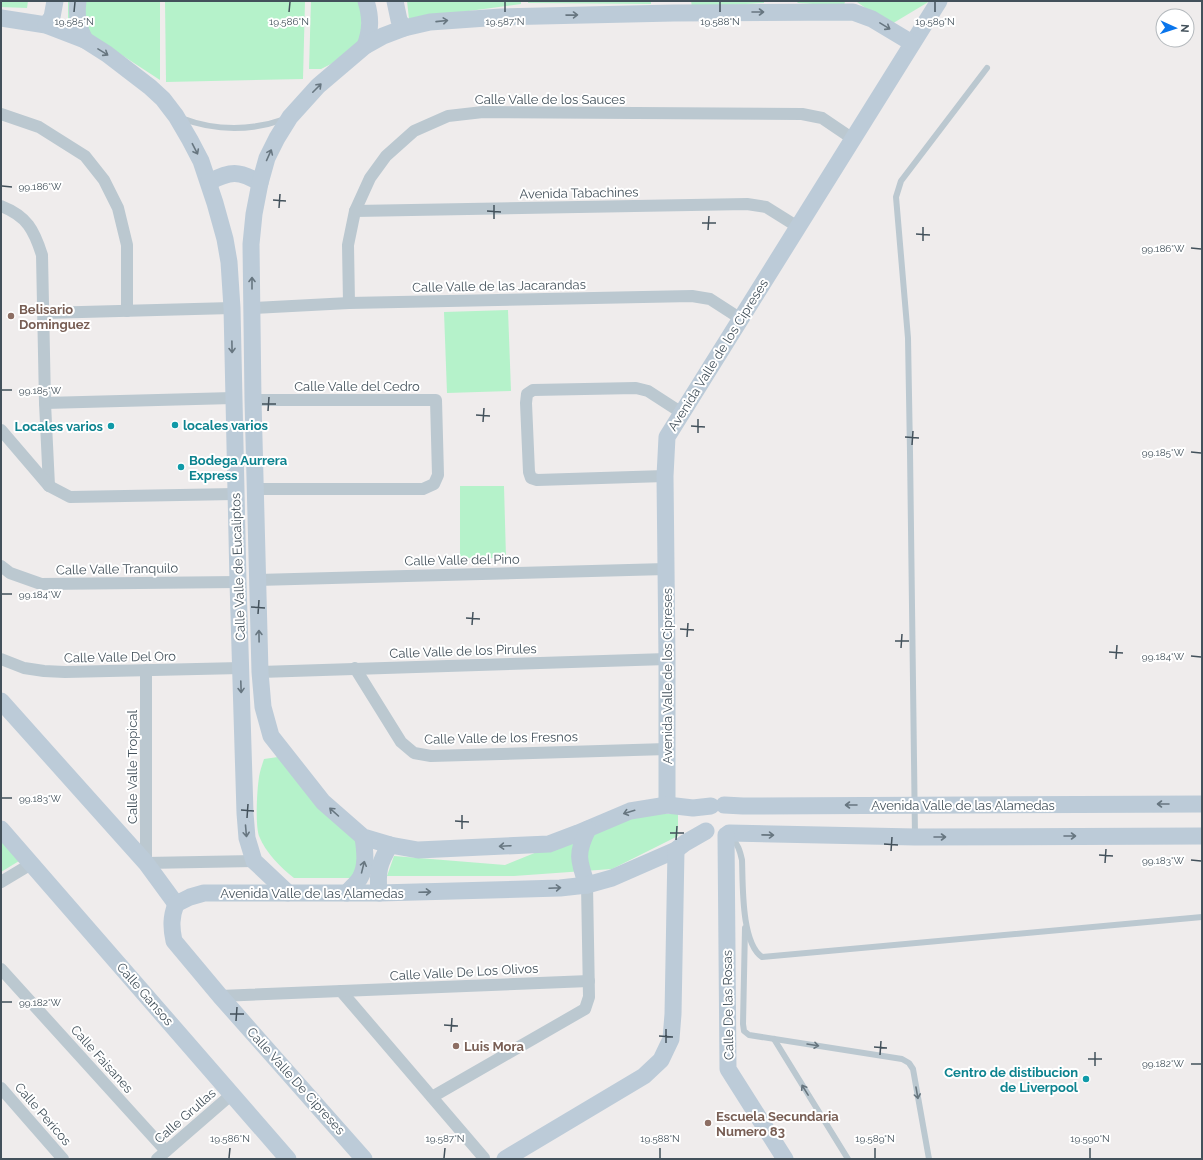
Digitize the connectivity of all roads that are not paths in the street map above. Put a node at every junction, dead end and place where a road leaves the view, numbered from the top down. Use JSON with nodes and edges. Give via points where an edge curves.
{"nodes":[{"id":1,"x":55,"y":1,"type":"edge"},
{"id":2,"x":78,"y":1,"type":"edge"},
{"id":3,"x":366,"y":1,"type":"edge"},
{"id":4,"x":395,"y":1,"type":"edge"},
{"id":5,"x":939,"y":1,"type":"edge"},
{"id":6,"x":675,"y":7,"type":"edge"},
{"id":7,"x":853,"y":7,"type":"edge"},
{"id":8,"x":1,"y":18,"type":"edge"},
{"id":9,"x":46,"y":25,"type":"junction"},
{"id":10,"x":404,"y":28,"type":"junction"},
{"id":11,"x":85,"y":40,"type":"junction"},
{"id":12,"x":912,"y":43,"type":"junction"},
{"id":13,"x":365,"y":46,"type":"junction"},
{"id":14,"x":987,"y":68,"type":"dead end"},
{"id":15,"x":1,"y":114,"type":"edge"},
{"id":16,"x":176,"y":116,"type":"junction"},
{"id":17,"x":290,"y":117,"type":"junction"},
{"id":18,"x":853,"y":139,"type":"junction"},
{"id":19,"x":209,"y":182,"type":"junction"},
{"id":20,"x":260,"y":184,"type":"junction"},
{"id":21,"x":1,"y":206,"type":"edge"},
{"id":22,"x":355,"y":211,"type":"junction"},
{"id":23,"x":798,"y":227,"type":"junction"},
{"id":24,"x":349,"y":303,"type":"junction"},
{"id":25,"x":232,"y":308,"type":"junction"},
{"id":26,"x":252,"y":308,"type":"junction"},
{"id":27,"x":127,"y":311,"type":"junction"},
{"id":28,"x":44,"y":313,"type":"junction"},
{"id":29,"x":741,"y":319,"type":"junction"},
{"id":30,"x":233,"y":398,"type":"junction"},
{"id":31,"x":253,"y":400,"type":"junction"},
{"id":32,"x":45,"y":403,"type":"junction"},
{"id":33,"x":682,"y":413,"type":"junction"},
{"id":34,"x":1,"y":430,"type":"edge"},
{"id":35,"x":665,"y":476,"type":"junction"},
{"id":36,"x":49,"y":486,"type":"junction"},
{"id":37,"x":256,"y":490,"type":"junction"},
{"id":38,"x":235,"y":494,"type":"junction"},
{"id":39,"x":1,"y":566,"type":"edge"},
{"id":40,"x":666,"y":569,"type":"junction"},
{"id":41,"x":258,"y":580,"type":"junction"},
{"id":42,"x":238,"y":582,"type":"junction"},
{"id":43,"x":1,"y":659,"type":"edge"},
{"id":44,"x":667,"y":659,"type":"junction"},
{"id":45,"x":241,"y":668,"type":"junction"},
{"id":46,"x":355,"y":668,"type":"junction"},
{"id":47,"x":146,"y":670,"type":"junction"},
{"id":48,"x":260,"y":672,"type":"junction"},
{"id":49,"x":1,"y":701,"type":"edge"},
{"id":50,"x":243,"y":736,"type":"junction"},
{"id":51,"x":271,"y":736,"type":"junction"},
{"id":52,"x":667,"y":749,"type":"junction"},
{"id":53,"x":1202,"y":804,"type":"edge"},
{"id":54,"x":667,"y":805,"type":"junction"},
{"id":55,"x":914,"y":805,"type":"junction"},
{"id":56,"x":717,"y":806,"type":"junction"},
{"id":57,"x":1,"y":829,"type":"edge"},
{"id":58,"x":588,"y":829,"type":"junction"},
{"id":59,"x":706,"y":831,"type":"junction"},
{"id":60,"x":727,"y":834,"type":"junction"},
{"id":61,"x":1202,"y":836,"type":"edge"},
{"id":62,"x":914,"y":837,"type":"junction"},
{"id":63,"x":363,"y":838,"type":"junction"},
{"id":64,"x":390,"y":845,"type":"junction"},
{"id":65,"x":676,"y":850,"type":"junction"},
{"id":66,"x":254,"y":862,"type":"junction"},
{"id":67,"x":146,"y":863,"type":"junction"},
{"id":68,"x":31,"y":864,"type":"junction"},
{"id":69,"x":1,"y":882,"type":"edge"},
{"id":70,"x":587,"y":885,"type":"junction"},
{"id":71,"x":288,"y":893,"type":"junction"},
{"id":72,"x":347,"y":893,"type":"junction"},
{"id":73,"x":378,"y":893,"type":"junction"},
{"id":74,"x":176,"y":904,"type":"junction"},
{"id":75,"x":1202,"y":917,"type":"edge"},
{"id":76,"x":745,"y":920,"type":"junction"},
{"id":77,"x":1,"y":968,"type":"edge"},
{"id":78,"x":589,"y":981,"type":"junction"},
{"id":79,"x":341,"y":992,"type":"junction"},
{"id":80,"x":220,"y":996,"type":"junction"},
{"id":81,"x":774,"y":1039,"type":"junction"},
{"id":82,"x":1,"y":1088,"type":"edge"},
{"id":83,"x":232,"y":1094,"type":"junction"},
{"id":84,"x":432,"y":1097,"type":"junction"},
{"id":85,"x":162,"y":1155,"type":"edge"},
{"id":86,"x":484,"y":1158,"type":"edge"},
{"id":87,"x":63,"y":1159,"type":"edge"},
{"id":88,"x":288,"y":1159,"type":"edge"},
{"id":89,"x":364,"y":1159,"type":"edge"},
{"id":90,"x":505,"y":1159,"type":"edge"},
{"id":91,"x":785,"y":1159,"type":"edge"},
{"id":92,"x":848,"y":1159,"type":"edge"},
{"id":93,"x":929,"y":1159,"type":"edge"}],
"edges":[{"from":1,"to":9,"type":"street","via":[[52,17]]},
{"from":2,"to":11,"type":"street","via":[[77,20]]},
{"from":3,"to":13,"type":"street","via":[[370,12],[370,24]]},
{"from":4,"to":10,"type":"street","via":[[399,20]]},
{"from":5,"to":12,"type":"street","name":"Avenida Valle de los Cipreses"},
{"from":6,"to":7,"type":"street","name":"Calle Valle de Eucaliptos","one_way":true},
{"from":10,"to":6,"type":"street","name":"Calle Valle de Eucaliptos","one_way":true,"via":[[455,19]]},
{"from":7,"to":12,"type":"street","one_way":true},
{"from":8,"to":9,"type":"street","name":"Calle Valle de Eucaliptos"},
{"from":9,"to":11,"type":"street","name":"Calle Valle de Eucaliptos"},
{"from":10,"to":13,"type":"street","name":"Calle Valle de Eucaliptos"},
{"from":11,"to":16,"type":"street","name":"Calle Valle de Eucaliptos","one_way":true,"via":[[146,83]]},
{"from":12,"to":18,"type":"street","name":"Avenida Valle de los Cipreses"},
{"from":17,"to":13,"type":"street","name":"Calle Valle de Eucaliptos","one_way":true,"via":[[318,86]]},
{"from":14,"to":55,"type":"lane","via":[[901,181],[896,197],[908,338]]},
{"from":15,"to":27,"type":"street","via":[[39,127],[85,156],[104,180],[118,208],[127,245]]},
{"from":16,"to":17,"type":"lane","via":[[208,126],[225,128],[258,126]]},
{"from":16,"to":19,"type":"street","name":"Calle Valle de Eucaliptos","one_way":true,"via":[[201,161]]},
{"from":20,"to":17,"type":"street","name":"Calle Valle de Eucaliptos","one_way":true,"via":[[267,158]]},
{"from":18,"to":22,"type":"street","name":"Calle Valle de los Sauces","via":[[822,118],[802,114],[483,112],[448,116],[414,131],[386,156],[370,178]]},
{"from":18,"to":23,"type":"street","name":"Avenida Valle de los Cipreses"},
{"from":19,"to":20,"type":"street","via":[[230,174],[240,174],[249,176]]},
{"from":19,"to":25,"type":"street","name":"Calle Valle de Eucaliptos","via":[[225,238]]},
{"from":26,"to":20,"type":"street","name":"Calle Valle de Eucaliptos","one_way":true,"via":[[251,244]]},
{"from":21,"to":28,"type":"street","via":[[25,220],[36,236],[42,255]]},
{"from":22,"to":23,"type":"street","name":"Avenida Tabachines","via":[[747,204],[766,206]]},
{"from":22,"to":24,"type":"street","name":"Calle Valle de los Sauces","via":[[348,245]]},
{"from":23,"to":29,"type":"street","name":"Avenida Valle de los Cipreses"},
{"from":24,"to":26,"type":"street","name":"Calle Valle de las Jacarandas"},
{"from":24,"to":29,"type":"street","name":"Calle Valle de las Jacarandas","via":[[692,296],[710,299]]},
{"from":25,"to":27,"type":"street"},
{"from":25,"to":30,"type":"street","name":"Calle Valle de Eucaliptos","one_way":true},
{"from":26,"to":31,"type":"street","name":"Calle Valle de Eucaliptos"},
{"from":27,"to":28,"type":"street"},
{"from":28,"to":32,"type":"street"},
{"from":29,"to":33,"type":"street","name":"Avenida Valle de los Cipreses"},
{"from":30,"to":32,"type":"street"},
{"from":30,"to":38,"type":"street","name":"Calle Valle de Eucaliptos"},
{"from":31,"to":37,"type":"street","name":"Calle Valle de Eucaliptos"},
{"from":31,"to":37,"type":"street","name":"Calle Valle del Cedro","via":[[436,400],[438,475],[434,484],[423,489]]},
{"from":32,"to":36,"type":"street"},
{"from":33,"to":35,"type":"street","name":"Avenida Valle de los Cipreses","via":[[667,437]]},
{"from":33,"to":35,"type":"street","via":[[648,391],[636,388],[533,390],[527,394],[531,478],[537,480]]},
{"from":34,"to":36,"type":"street"},
{"from":35,"to":40,"type":"street","name":"Avenida Valle de los Cipreses"},
{"from":36,"to":38,"type":"street","via":[[70,497]]},
{"from":37,"to":41,"type":"street","name":"Calle Valle de Eucaliptos"},
{"from":38,"to":42,"type":"street","name":"Calle Valle de Eucaliptos"},
{"from":39,"to":42,"type":"street","name":"Calle Valle Tranquilo","via":[[10,574],[41,584]]},
{"from":40,"to":41,"type":"street","name":"Calle Valle del Pino"},
{"from":40,"to":44,"type":"street","name":"Avenida Valle de los Cipreses"},
{"from":48,"to":41,"type":"street","name":"Calle Valle de Eucaliptos","one_way":true},
{"from":42,"to":45,"type":"street","name":"Calle Valle de Eucaliptos"},
{"from":43,"to":47,"type":"street","name":"Calle Valle Del Oro","via":[[44,672]]},
{"from":44,"to":46,"type":"street","name":"Calle Valle de los Pirules"},
{"from":44,"to":52,"type":"street","name":"Avenida Valle de los Cipreses"},
{"from":45,"to":47,"type":"street","name":"Calle Valle Del Oro"},
{"from":45,"to":50,"type":"street","name":"Calle Valle de Eucaliptos","one_way":true},
{"from":46,"to":48,"type":"street","name":"Calle Valle de los Pirules"},
{"from":46,"to":52,"type":"street","name":"Calle Valle de los Fresnos","via":[[401,742],[414,753],[431,756]]},
{"from":47,"to":67,"type":"street","name":"Calle Valle Tropical"},
{"from":48,"to":51,"type":"street","name":"Calle Valle de Eucaliptos","via":[[263,707]]},
{"from":49,"to":67,"type":"street"},
{"from":50,"to":51,"type":"street"},
{"from":50,"to":66,"type":"street","name":"Calle Valle de Eucaliptos","one_way":true,"via":[[247,838]]},
{"from":63,"to":51,"type":"street","name":"Calle Valle de Eucaliptos","one_way":true,"via":[[323,802]]},
{"from":52,"to":54,"type":"street","name":"Avenida Valle de los Cipreses"},
{"from":53,"to":55,"type":"street","name":"Avenida Valle de las Alamedas","one_way":true},
{"from":54,"to":56,"type":"street","name":"Avenida Valle de las Alamedas","via":[[693,808]]},
{"from":54,"to":58,"type":"street","name":"Avenida Valle de las Alamedas","one_way":true,"via":[[630,811]]},
{"from":55,"to":56,"type":"street","name":"Avenida Valle de las Alamedas","one_way":true},
{"from":55,"to":62,"type":"lane"},
{"from":56,"to":59,"type":"street","via":[[707,809],[703,817]]},
{"from":56,"to":60,"type":"street","via":[[732,811],[735,820],[732,830]]},
{"from":57,"to":68,"type":"street","name":"Calle Gansos"},
{"from":58,"to":64,"type":"street","name":"Avenida Valle de las Alamedas","one_way":true,"via":[[549,844],[418,850]]},
{"from":58,"to":70,"type":"street","via":[[581,842],[579,855],[579,864]]},
{"from":59,"to":60,"type":"street","via":[[716,836]]},
{"from":59,"to":65,"type":"street","name":"Avenida Valle de las Alamedas"},
{"from":60,"to":62,"type":"street","one_way":true},
{"from":60,"to":76,"type":"lane","via":[[736,842],[742,860]]},
{"from":60,"to":91,"type":"street","name":"Calle De las Rosas","via":[[728,1069]]},
{"from":62,"to":61,"type":"street","one_way":true},
{"from":63,"to":64,"type":"street","name":"Avenida Valle de las Alamedas"},
{"from":72,"to":63,"type":"street","one_way":true,"via":[[360,878],[364,867]]},
{"from":64,"to":73,"type":"street","via":[[379,869]]},
{"from":65,"to":70,"type":"street","name":"Avenida Valle de las Alamedas","via":[[612,878]]},
{"from":65,"to":90,"type":"street","via":[[673,1014],[670,1039],[661,1060],[644,1076]]},
{"from":66,"to":67,"type":"street"},
{"from":66,"to":71,"type":"street"},
{"from":67,"to":74,"type":"street"},
{"from":68,"to":69,"type":"street"},
{"from":68,"to":83,"type":"street","name":"Calle Gansos"},
{"from":73,"to":70,"type":"street","name":"Avenida Valle de las Alamedas","one_way":true},
{"from":70,"to":78,"type":"street"},
{"from":71,"to":72,"type":"street","name":"Avenida Valle de las Alamedas"},
{"from":71,"to":74,"type":"street","name":"Avenida Valle de las Alamedas","via":[[204,893]]},
{"from":72,"to":73,"type":"street","name":"Avenida Valle de las Alamedas"},
{"from":74,"to":80,"type":"street","name":"Calle Valle De Cipreses","via":[[172,916],[174,941]]},
{"from":75,"to":76,"type":"lane","via":[[762,957],[752,946]]},
{"from":76,"to":81,"type":"lane","via":[[744,1031],[749,1035]]},
{"from":77,"to":85,"type":"street","name":"Calle Faisanes"},
{"from":78,"to":79,"type":"street","name":"Calle Valle De Los Olivos"},
{"from":78,"to":84,"type":"street","via":[[589,997],[585,1008]]},
{"from":79,"to":80,"type":"street","name":"Calle Valle De Los Olivos"},
{"from":79,"to":84,"type":"street"},
{"from":80,"to":89,"type":"street","name":"Calle Valle De Cipreses"},
{"from":92,"to":81,"type":"lane","one_way":true},
{"from":81,"to":93,"type":"lane","one_way":true,"via":[[902,1059],[909,1063],[913,1069]]},
{"from":82,"to":87,"type":"street","name":"Calle Pericos"},
{"from":83,"to":85,"type":"street","name":"Calle Grullas"},
{"from":83,"to":88,"type":"street","name":"Calle Gansos"},
{"from":84,"to":86,"type":"street"}]}
